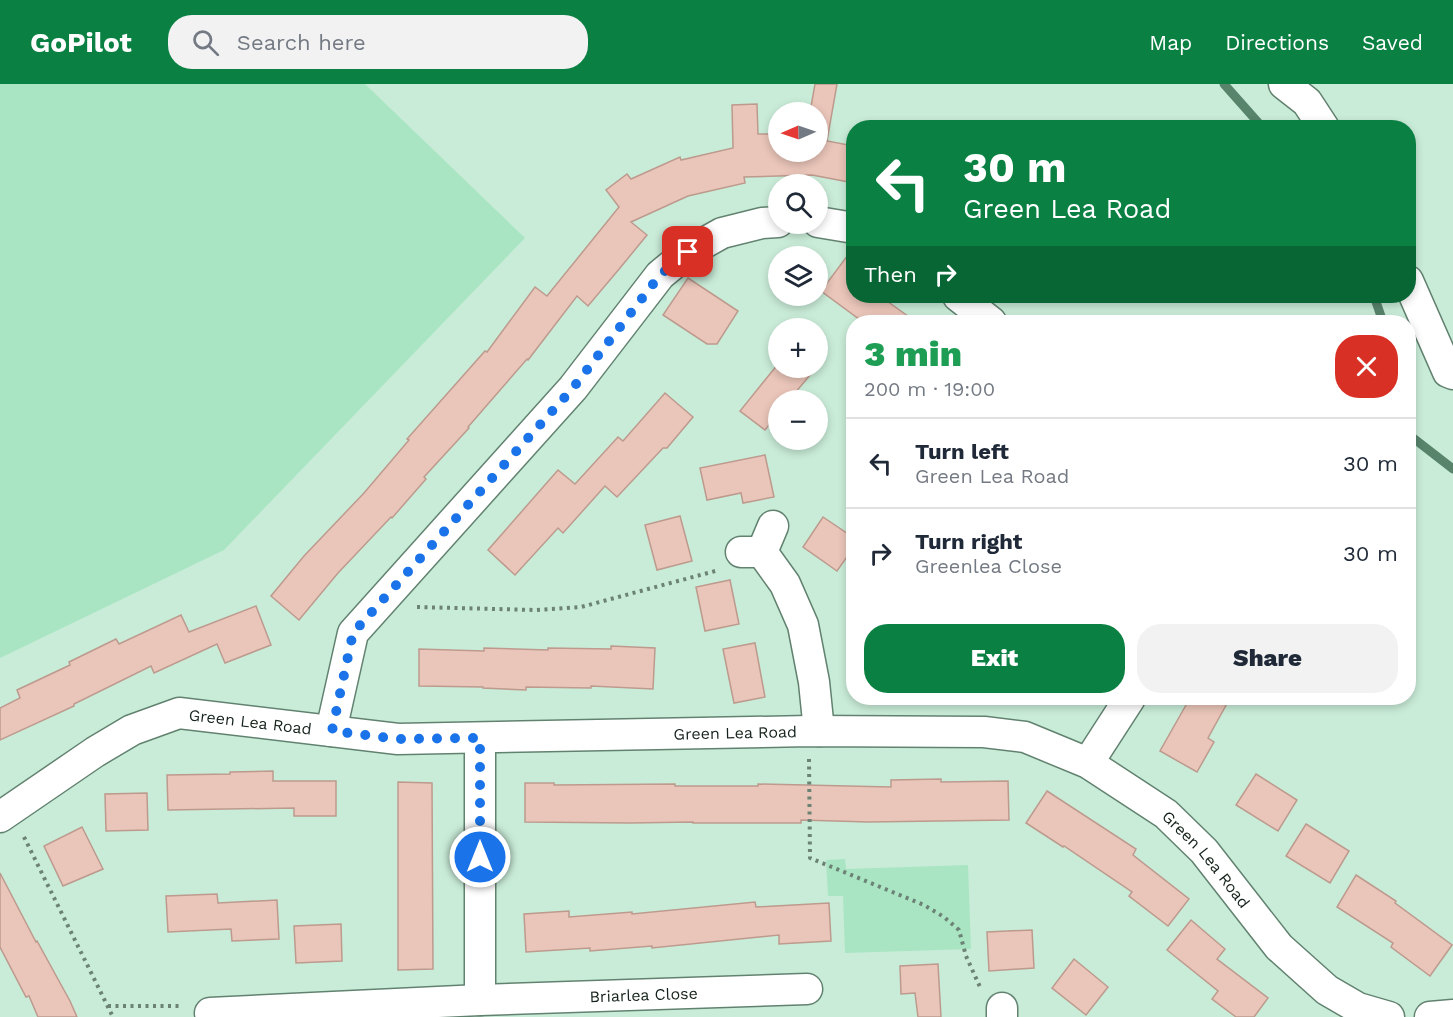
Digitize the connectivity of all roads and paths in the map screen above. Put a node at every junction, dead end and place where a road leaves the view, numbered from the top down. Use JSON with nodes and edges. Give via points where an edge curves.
{"nodes":[{"id":1,"x":1284,"y":84,"type":"edge"},
{"id":2,"x":1319,"y":120,"type":"edge"},
{"id":3,"x":768,"y":223,"type":"edge"},
{"id":4,"x":828,"y":224,"type":"edge"},
{"id":5,"x":846,"y":227,"type":"edge"},
{"id":6,"x":1416,"y":299,"type":"edge"},
{"id":7,"x":967,"y":303,"type":"edge"},
{"id":8,"x":982,"y":315,"type":"edge"},
{"id":9,"x":1453,"y":374,"type":"edge"},
{"id":10,"x":758,"y":544,"type":"joint"},
{"id":11,"x":377,"y":606,"type":"junction"},
{"id":12,"x":1125,"y":705,"type":"edge"},
{"id":13,"x":332,"y":731,"type":"junction"},
{"id":14,"x":814,"y":731,"type":"junction"},
{"id":15,"x":480,"y":738,"type":"junction"},
{"id":16,"x":1088,"y":763,"type":"junction"},
{"id":17,"x":5,"y":813,"type":"edge"},
{"id":18,"x":807,"y":989,"type":"dead end"},
{"id":19,"x":480,"y":1000,"type":"junction"},
{"id":20,"x":108,"y":1006,"type":"junction"},
{"id":21,"x":210,"y":1013,"type":"joint"},
{"id":22,"x":1002,"y":1013,"type":"edge"},
{"id":23,"x":1453,"y":1016,"type":"edge"},
{"id":24,"x":113,"y":1017,"type":"edge"},
{"id":25,"x":1389,"y":1017,"type":"edge"},
{"id":26,"x":1430,"y":1017,"type":"edge"}],
"edges":[{"from":1,"to":2,"type":"street","via":[[1307,102]]},
{"from":3,"to":11,"type":"street","via":[[722,233],[688,252],[660,275],[573,388]]},
{"from":4,"to":5,"type":"street"},
{"from":6,"to":9,"type":"street","via":[[1448,372]]},
{"from":7,"to":8,"type":"street"},
{"from":10,"to":11,"type":"path","via":[[728,568],[581,607],[536,610]]},
{"from":10,"to":14,"type":"street","name":"Green Lea Road","via":[[785,584],[803,625],[814,682]]},
{"from":11,"to":13,"type":"street","via":[[353,633]]},
{"from":12,"to":16,"type":"street"},
{"from":13,"to":15,"type":"street","name":"Green Lea Road","via":[[398,739]]},
{"from":13,"to":17,"type":"street","name":"Green Lea Road","via":[[178,713],[132,730]]},
{"from":14,"to":15,"type":"street","name":"Green Lea Road"},
{"from":14,"to":16,"type":"street","name":"Green Lea Road","via":[[984,732],[1024,737]]},
{"from":14,"to":22,"type":"path","via":[[810,858],[944,917],[959,930],[984,996]]},
{"from":15,"to":19,"type":"street"},
{"from":16,"to":25,"type":"street","name":"Green Lea Road","via":[[1166,814],[1204,851],[1279,947],[1327,990],[1358,1008]]},
{"from":17,"to":20,"type":"path"},
{"from":18,"to":19,"type":"street","name":"Briarlea Close"},
{"from":19,"to":21,"type":"street","name":"Briarlea Close"},
{"from":20,"to":21,"type":"path","via":[[193,1006]]},
{"from":20,"to":24,"type":"path"},
{"from":23,"to":26,"type":"street"}]}
